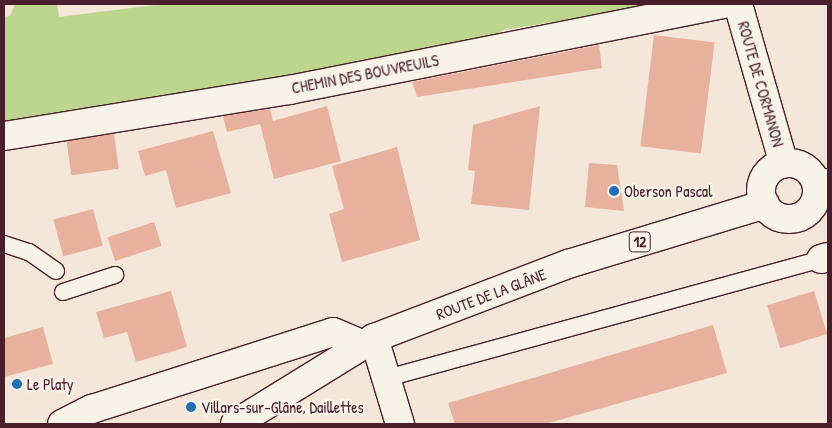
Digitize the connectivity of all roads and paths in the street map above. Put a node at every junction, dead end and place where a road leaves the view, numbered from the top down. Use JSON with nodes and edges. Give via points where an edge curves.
{"nodes":[{"id":1,"x":724,"y":4,"type":"edge"},
{"id":2,"x":738,"y":4,"type":"edge"},
{"id":3,"x":692,"y":7,"type":"edge"},
{"id":4,"x":4,"y":136,"type":"edge"},
{"id":5,"x":784,"y":164,"type":"junction"},
{"id":6,"x":823,"y":184,"type":"edge"},
{"id":7,"x":765,"y":204,"type":"junction"},
{"id":8,"x":4,"y":244,"type":"edge"},
{"id":9,"x":825,"y":258,"type":"edge"},
{"id":10,"x":56,"y":271,"type":"dead end"},
{"id":11,"x":115,"y":275,"type":"dead end"},
{"id":12,"x":63,"y":292,"type":"dead end"},
{"id":13,"x":367,"y":341,"type":"junction"},
{"id":14,"x":387,"y":378,"type":"junction"},
{"id":15,"x":62,"y":424,"type":"edge"},
{"id":16,"x":235,"y":424,"type":"edge"},
{"id":17,"x":400,"y":424,"type":"edge"}],
"edges":[{"from":1,"to":3,"type":"street","name":"CHEMIN DES BOUVREUILS"},
{"from":2,"to":5,"type":"street","name":"ROUTE DE CORMANON"},
{"from":3,"to":4,"type":"street","name":"CHEMIN DES BOUVREUILS","via":[[289,90]]},
{"from":5,"to":6,"type":"street","via":[[805,168]]},
{"from":5,"to":7,"type":"street","via":[[764,179],[761,192]]},
{"from":6,"to":7,"type":"street","via":[[815,202],[795,218],[777,216]]},
{"from":7,"to":13,"type":"street","name":"ROUTE DE LA GLÂNE","number":"12","via":[[568,264]]},
{"from":8,"to":10,"type":"lane","via":[[29,252]]},
{"from":9,"to":14,"type":"lane"},
{"from":11,"to":12,"type":"lane"},
{"from":13,"to":14,"type":"street"},
{"from":13,"to":15,"type":"street","via":[[333,332],[92,409]]},
{"from":13,"to":16,"type":"street","name":"ROUTE DE LA GLÂNE","number":"12"},
{"from":14,"to":17,"type":"street"}]}
